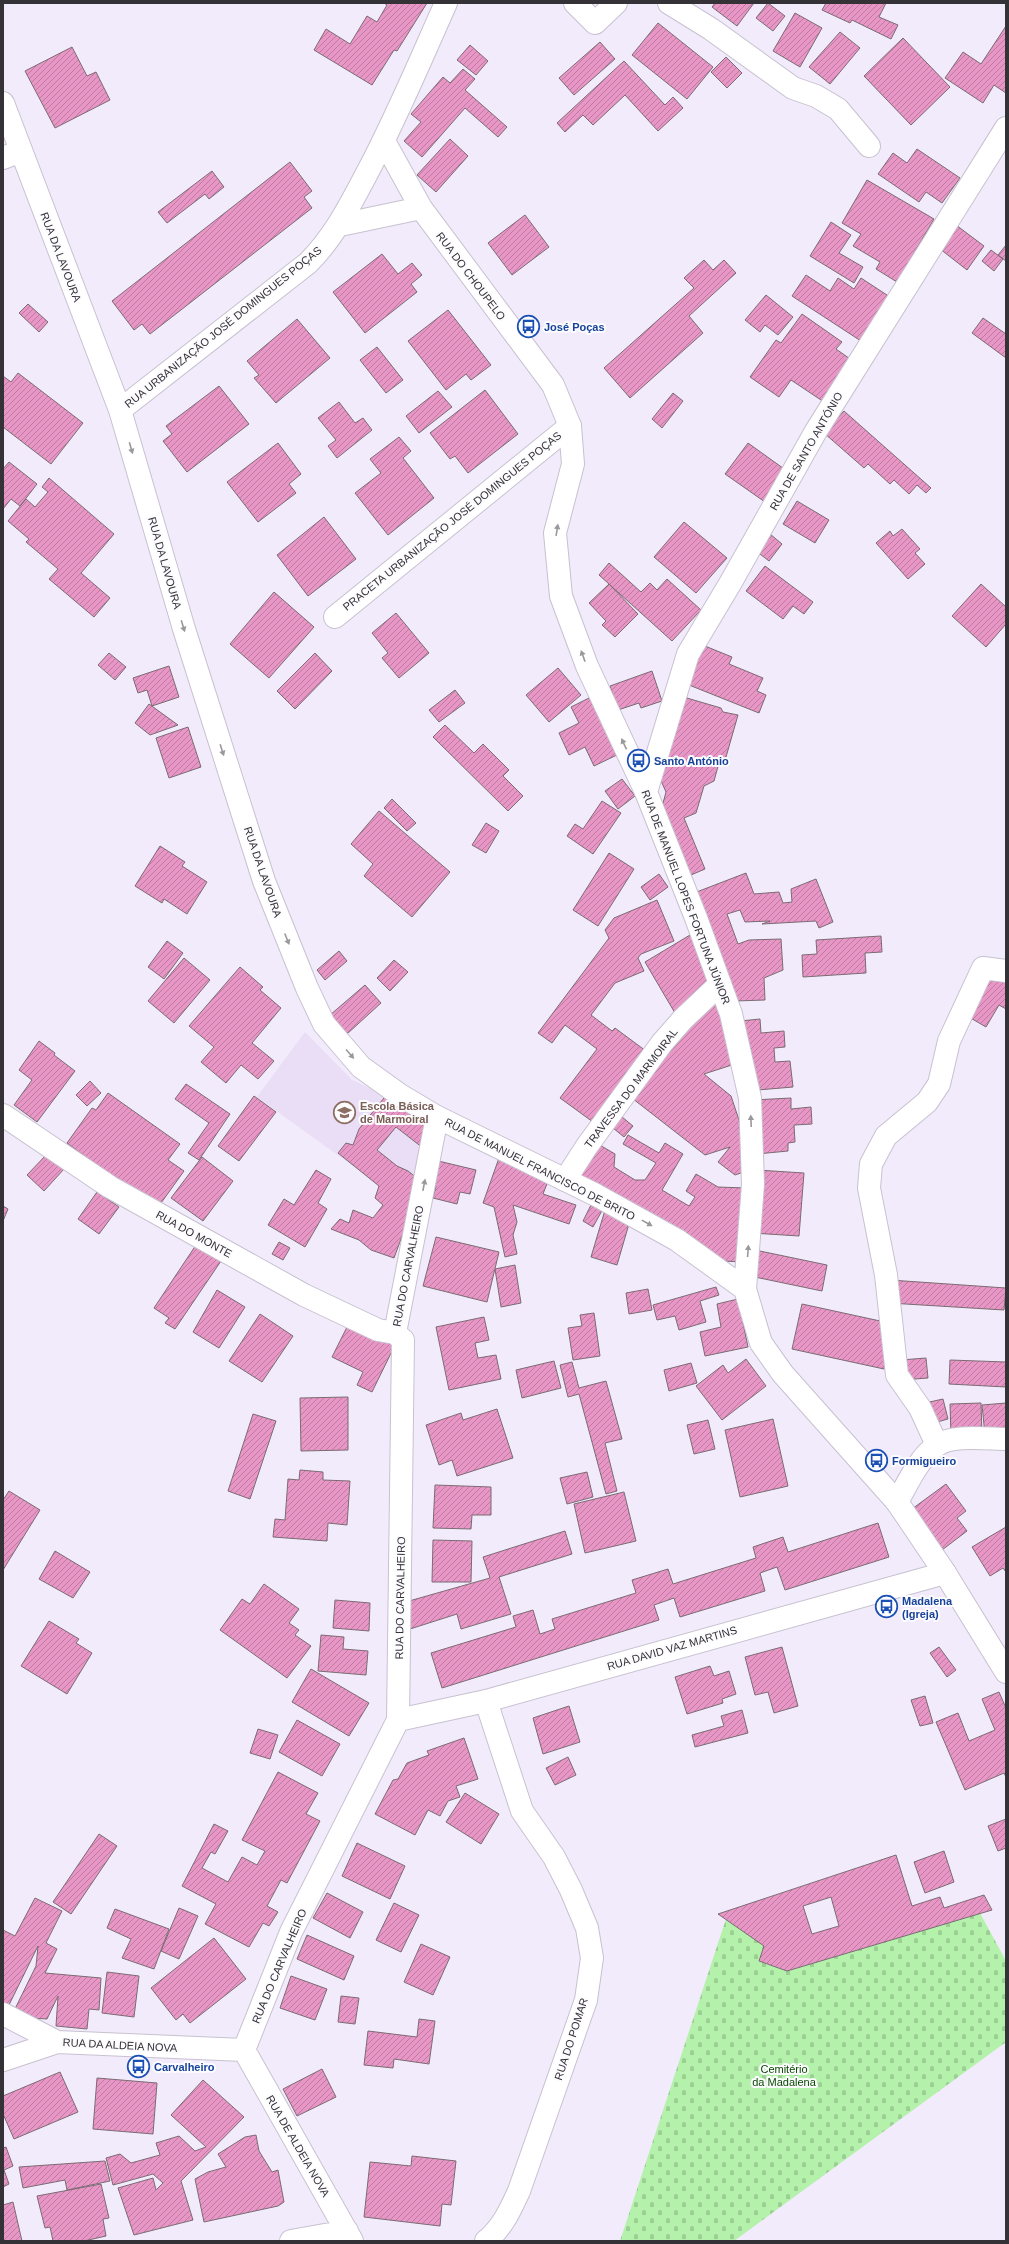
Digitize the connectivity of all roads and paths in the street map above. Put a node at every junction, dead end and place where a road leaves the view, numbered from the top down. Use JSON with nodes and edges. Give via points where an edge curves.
{"nodes":[{"id":1,"x":446,"y":3,"type":"edge"},
{"id":2,"x":575,"y":3,"type":"edge"},
{"id":3,"x":616,"y":3,"type":"edge"},
{"id":4,"x":669,"y":3,"type":"edge"},
{"id":5,"x":3,"y":103,"type":"edge"},
{"id":6,"x":1006,"y":128,"type":"edge"},
{"id":7,"x":384,"y":141,"type":"junction"},
{"id":8,"x":869,"y":146,"type":"dead end"},
{"id":9,"x":12,"y":154,"type":"edge"},
{"id":10,"x":421,"y":208,"type":"junction"},
{"id":11,"x":340,"y":225,"type":"junction"},
{"id":12,"x":120,"y":410,"type":"junction"},
{"id":13,"x":570,"y":426,"type":"junction"},
{"id":14,"x":335,"y":617,"type":"dead end"},
{"id":15,"x":599,"y":692,"type":"joint"},
{"id":16,"x":646,"y":792,"type":"junction"},
{"id":17,"x":1006,"y":970,"type":"edge"},
{"id":18,"x":720,"y":984,"type":"junction"},
{"id":19,"x":324,"y":1024,"type":"joint"},
{"id":20,"x":3,"y":1115,"type":"edge"},
{"id":21,"x":437,"y":1118,"type":"junction"},
{"id":22,"x":565,"y":1180,"type":"junction"},
{"id":23,"x":745,"y":1289,"type":"junction"},
{"id":24,"x":395,"y":1333,"type":"junction"},
{"id":25,"x":1006,"y":1439,"type":"edge"},
{"id":26,"x":937,"y":1445,"type":"junction"},
{"id":27,"x":896,"y":1502,"type":"junction"},
{"id":28,"x":945,"y":1572,"type":"junction"},
{"id":29,"x":1006,"y":1672,"type":"edge"},
{"id":30,"x":486,"y":1701,"type":"junction"},
{"id":31,"x":398,"y":1720,"type":"junction"},
{"id":32,"x":3,"y":2014,"type":"edge"},
{"id":33,"x":57,"y":2042,"type":"junction"},
{"id":34,"x":244,"y":2050,"type":"junction"},
{"id":35,"x":3,"y":2060,"type":"edge"},
{"id":36,"x":350,"y":2236,"type":"edge"},
{"id":37,"x":291,"y":2241,"type":"edge"},
{"id":38,"x":486,"y":2241,"type":"edge"}],
"edges":[{"from":1,"to":7,"type":"street"},
{"from":2,"to":3,"type":"street","via":[[595,23]]},
{"from":4,"to":8,"type":"street","via":[[711,29],[793,88],[816,96],[838,109]]},
{"from":5,"to":9,"type":"street","name":"RUA DA LAVOURA"},
{"from":6,"to":16,"type":"street","name":"RUA DE SANTO ANTÓNIO","via":[[816,431],[688,654]]},
{"from":7,"to":10,"type":"street","name":"RUA DO CHOUPELO"},
{"from":7,"to":11,"type":"street","name":"RUA URBANIZAÇÃO JOSÉ DOMINGUES POÇAS"},
{"from":9,"to":12,"type":"street","name":"RUA DA LAVOURA"},
{"from":10,"to":11,"type":"street"},
{"from":10,"to":13,"type":"street","name":"RUA DO CHOUPELO","via":[[553,385]]},
{"from":11,"to":12,"type":"street","name":"RUA URBANIZAÇÃO JOSÉ DOMINGUES POÇAS","via":[[325,246],[308,263]]},
{"from":12,"to":19,"type":"street","name":"RUA DA LAVOURA","one_way":true,"via":[[184,630],[264,881]]},
{"from":13,"to":14,"type":"street","name":"PRACETA URBANIZAÇÃO JOSÉ DOMINGUES POÇAS"},
{"from":15,"to":13,"type":"street","name":"RUA DO CHOUPELO","one_way":true,"via":[[561,596],[556,534],[573,464]]},
{"from":16,"to":15,"type":"street","name":"RUA DE MANUEL LOPES FORTUNA JÚNIOR","one_way":true},
{"from":16,"to":18,"type":"street","name":"RUA DE MANUEL LOPES FORTUNA JÚNIOR"},
{"from":17,"to":26,"type":"street","via":[[983,968],[949,1041],[939,1084],[928,1102],[886,1136],[871,1164],[869,1188],[886,1275],[897,1375],[920,1408]]},
{"from":18,"to":22,"type":"street","name":"TRAVESSA DO MARMOIRAL","via":[[683,1018],[662,1043],[586,1146]]},
{"from":23,"to":18,"type":"street","name":"RUA DE MANUEL LOPES FORTUNA JÚNIOR","one_way":true,"via":[[753,1184],[750,1098],[731,1014]]},
{"from":19,"to":21,"type":"street","name":"RUA DE MANUEL FRANCISCO DE BRITO","one_way":true,"via":[[361,1067]]},
{"from":20,"to":24,"type":"street","name":"RUA DO MONTE","via":[[110,1188],[343,1315],[378,1330]]},
{"from":21,"to":22,"type":"street","name":"RUA DE MANUEL FRANCISCO DE BRITO"},
{"from":24,"to":21,"type":"street","name":"RUA DO CARVALHEIRO","one_way":true},
{"from":22,"to":23,"type":"street","name":"RUA DE MANUEL FRANCISCO DE BRITO","one_way":true,"via":[[678,1240]]},
{"from":23,"to":27,"type":"street","name":"RUA DE MANUEL LOPES FORTUNA JÚNIOR","via":[[761,1343],[783,1374]]},
{"from":24,"to":31,"type":"street","name":"RUA DO CARVALHEIRO","via":[[403,1340]]},
{"from":25,"to":26,"type":"street","via":[[958,1438]]},
{"from":26,"to":27,"type":"street","via":[[924,1458]]},
{"from":27,"to":28,"type":"street","name":"RUA DE MANUEL LOPES FORTUNA JÚNIOR"},
{"from":28,"to":29,"type":"street","name":"RUA DE MANUEL LOPES FORTUNA JÚNIOR"},
{"from":28,"to":30,"type":"street","name":"RUA DAVID VAZ MARTINS"},
{"from":30,"to":31,"type":"street","name":"RUA DAVID VAZ MARTINS"},
{"from":30,"to":38,"type":"street","name":"RUA DO POMAR","via":[[522,1811],[554,1857],[571,1890],[587,1928],[592,1958],[586,2000],[519,2191],[508,2216]]},
{"from":31,"to":34,"type":"street","name":"RUA DO CARVALHEIRO","via":[[291,1932]]},
{"from":32,"to":33,"type":"street","name":"RUA DA ALDEIA NOVA"},
{"from":33,"to":34,"type":"street","name":"RUA DA ALDEIA NOVA"},
{"from":33,"to":35,"type":"street"},
{"from":34,"to":36,"type":"street","name":"RUA DE ALDEIA NOVA"},
{"from":36,"to":37,"type":"street"}]}
